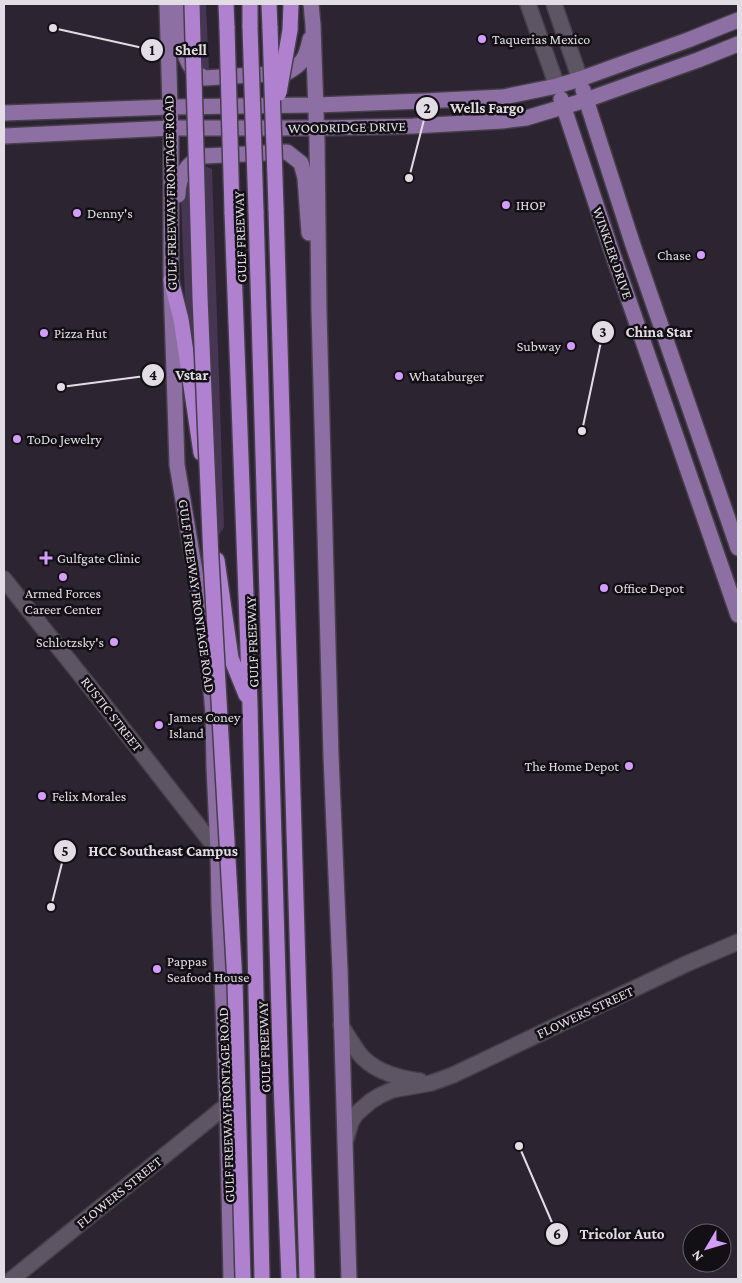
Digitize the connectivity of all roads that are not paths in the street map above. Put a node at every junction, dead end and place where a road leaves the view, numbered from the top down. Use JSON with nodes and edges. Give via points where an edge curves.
{"nodes":[{"id":1,"x":167,"y":4,"type":"edge"},
{"id":2,"x":176,"y":4,"type":"edge"},
{"id":3,"x":192,"y":4,"type":"edge"},
{"id":4,"x":226,"y":4,"type":"edge"},
{"id":5,"x":250,"y":4,"type":"edge"},
{"id":6,"x":270,"y":4,"type":"edge"},
{"id":7,"x":291,"y":4,"type":"edge"},
{"id":8,"x":311,"y":4,"type":"edge"},
{"id":9,"x":528,"y":4,"type":"edge"},
{"id":10,"x":554,"y":4,"type":"edge"},
{"id":11,"x":738,"y":20,"type":"edge"},
{"id":12,"x":313,"y":25,"type":"junction"},
{"id":13,"x":738,"y":44,"type":"edge"},
{"id":14,"x":580,"y":79,"type":"junction"},
{"id":15,"x":557,"y":86,"type":"junction"},
{"id":16,"x":586,"y":100,"type":"junction"},
{"id":17,"x":316,"y":105,"type":"junction"},
{"id":18,"x":170,"y":107,"type":"junction"},
{"id":19,"x":564,"y":107,"type":"junction"},
{"id":20,"x":4,"y":113,"type":"edge"},
{"id":21,"x":274,"y":124,"type":"junction"},
{"id":22,"x":171,"y":128,"type":"junction"},
{"id":23,"x":317,"y":128,"type":"junction"},
{"id":24,"x":4,"y":136,"type":"edge"},
{"id":25,"x":172,"y":221,"type":"junction"},
{"id":26,"x":632,"y":242,"type":"junction"},
{"id":27,"x":611,"y":250,"type":"junction"},
{"id":28,"x":171,"y":280,"type":"junction"},
{"id":29,"x":651,"y":296,"type":"junction"},
{"id":30,"x":629,"y":302,"type":"junction"},
{"id":31,"x":320,"y":305,"type":"junction"},
{"id":32,"x":642,"y":338,"type":"junction"},
{"id":33,"x":684,"y":390,"type":"junction"},
{"id":34,"x":718,"y":489,"type":"junction"},
{"id":35,"x":696,"y":495,"type":"junction"},
{"id":36,"x":738,"y":548,"type":"edge"},
{"id":37,"x":4,"y":579,"type":"edge"},
{"id":38,"x":738,"y":615,"type":"edge"},
{"id":39,"x":250,"y":705,"type":"junction"},
{"id":40,"x":218,"y":851,"type":"junction"},
{"id":41,"x":738,"y":942,"type":"edge"},
{"id":42,"x":341,"y":1025,"type":"junction"},
{"id":43,"x":431,"y":1083,"type":"junction"},
{"id":44,"x":227,"y":1105,"type":"junction"},
{"id":45,"x":345,"y":1146,"type":"junction"},
{"id":46,"x":12,"y":1279,"type":"edge"},
{"id":47,"x":231,"y":1279,"type":"edge"},
{"id":48,"x":243,"y":1279,"type":"edge"},
{"id":49,"x":262,"y":1279,"type":"edge"},
{"id":50,"x":289,"y":1279,"type":"edge"},
{"id":51,"x":308,"y":1279,"type":"edge"},
{"id":52,"x":348,"y":1279,"type":"edge"}],
"edges":[{"from":1,"to":18,"type":"main road","name":"GULF FREEWAY FRONTAGE ROAD"},
{"from":2,"to":12,"type":"main road","via":[[179,36],[187,60],[194,72],[205,78],[286,73],[302,62]]},
{"from":3,"to":48,"type":"highway","bridge":true,"via":[[200,296],[234,983]]},
{"from":4,"to":39,"type":"highway","name":"GULF FREEWAY","bridge":true},
{"from":5,"to":50,"type":"highway","name":"GULF FREEWAY","bridge":true,"via":[[280,1072]]},
{"from":6,"to":21,"type":"highway","bridge":true},
{"from":7,"to":21,"type":"highway","bridge":true,"via":[[290,30]]},
{"from":8,"to":12,"type":"main road"},
{"from":9,"to":15,"type":"street","name":"WINKLER DRIVE"},
{"from":10,"to":14,"type":"street","name":"WINKLER DRIVE"},
{"from":11,"to":14,"type":"main road","name":"WOODRIDGE DRIVE"},
{"from":12,"to":17,"type":"main road"},
{"from":13,"to":16,"type":"main road","name":"WOODRIDGE DRIVE"},
{"from":14,"to":15,"type":"main road","name":"WOODRIDGE DRIVE"},
{"from":14,"to":16,"type":"main road","name":"WINKLER DRIVE"},
{"from":15,"to":17,"type":"main road","name":"WOODRIDGE DRIVE","via":[[503,97]]},
{"from":15,"to":19,"type":"main road","name":"WINKLER DRIVE"},
{"from":16,"to":19,"type":"main road","name":"WOODRIDGE DRIVE"},
{"from":16,"to":26,"type":"main road","name":"WINKLER DRIVE"},
{"from":17,"to":18,"type":"main road","name":"WOODRIDGE DRIVE"},
{"from":17,"to":23,"type":"main road"},
{"from":18,"to":20,"type":"main road","name":"WOODRIDGE DRIVE"},
{"from":18,"to":22,"type":"main road","name":"GULF FREEWAY FRONTAGE ROAD"},
{"from":19,"to":23,"type":"main road","name":"WOODRIDGE DRIVE","via":[[502,121]]},
{"from":19,"to":27,"type":"main road","name":"WINKLER DRIVE"},
{"from":21,"to":51,"type":"highway","bridge":true},
{"from":22,"to":23,"type":"main road","name":"WOODRIDGE DRIVE"},
{"from":22,"to":24,"type":"main road","name":"WOODRIDGE DRIVE"},
{"from":22,"to":25,"type":"main road","name":"GULF FREEWAY FRONTAGE ROAD"},
{"from":23,"to":31,"type":"main road"},
{"from":25,"to":28,"type":"main road","name":"GULF FREEWAY FRONTAGE ROAD"},
{"from":25,"to":31,"type":"main road","via":[[177,212],[182,175],[197,159],[287,152],[301,163],[305,178],[314,293]]},
{"from":26,"to":27,"type":"main road"},
{"from":26,"to":29,"type":"main road","name":"WINKLER DRIVE"},
{"from":27,"to":30,"type":"main road","name":"WINKLER DRIVE"},
{"from":28,"to":39,"type":"highway","via":[[181,319],[231,658]]},
{"from":28,"to":40,"type":"main road","name":"GULF FREEWAY FRONTAGE ROAD","via":[[177,465],[206,636],[213,713]]},
{"from":29,"to":30,"type":"main road"},
{"from":29,"to":33,"type":"main road","name":"WINKLER DRIVE"},
{"from":30,"to":32,"type":"main road","name":"WINKLER DRIVE"},
{"from":31,"to":42,"type":"main road"},
{"from":32,"to":33,"type":"main road","via":[[663,361],[670,382],[676,389]]},
{"from":32,"to":35,"type":"main road","name":"WINKLER DRIVE"},
{"from":33,"to":34,"type":"main road","name":"WINKLER DRIVE"},
{"from":34,"to":35,"type":"main road"},
{"from":34,"to":36,"type":"main road","name":"WINKLER DRIVE"},
{"from":35,"to":38,"type":"main road","name":"WINKLER DRIVE"},
{"from":37,"to":40,"type":"street","name":"RUSTIC STREET"},
{"from":39,"to":49,"type":"highway","name":"GULF FREEWAY"},
{"from":40,"to":44,"type":"main road","name":"GULF FREEWAY FRONTAGE ROAD"},
{"from":41,"to":43,"type":"street","name":"FLOWERS STREET"},
{"from":42,"to":43,"type":"street","via":[[359,1053],[383,1072]]},
{"from":42,"to":45,"type":"main road"},
{"from":43,"to":45,"type":"street","name":"FLOWERS STREET","via":[[392,1090],[371,1101],[351,1122]]},
{"from":44,"to":46,"type":"street","name":"FLOWERS STREET"},
{"from":44,"to":47,"type":"main road","name":"GULF FREEWAY FRONTAGE ROAD"},
{"from":45,"to":52,"type":"main road"}]}
